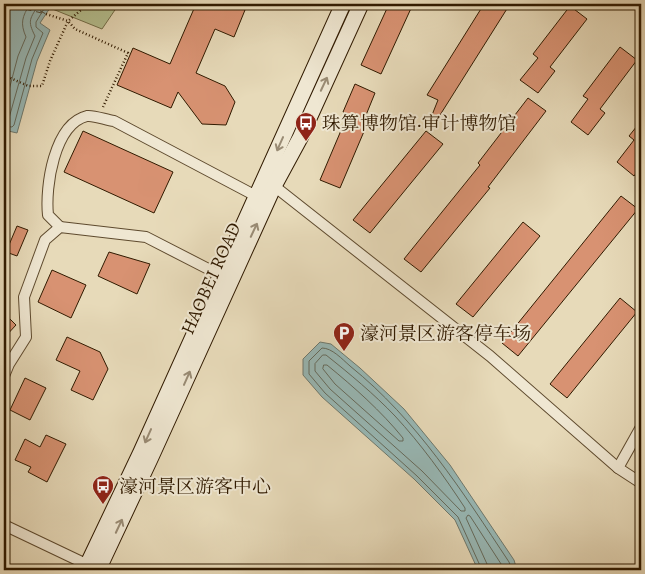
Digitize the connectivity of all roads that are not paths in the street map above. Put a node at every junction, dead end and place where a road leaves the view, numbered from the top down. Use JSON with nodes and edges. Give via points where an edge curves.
{"nodes":[{"id":1,"x":343,"y":4,"type":"edge"},
{"id":2,"x":361,"y":4,"type":"edge"},
{"id":3,"x":270,"y":182,"type":"junction"},
{"id":4,"x":256,"y":196,"type":"junction"},
{"id":5,"x":60,"y":227,"type":"junction"},
{"id":6,"x":220,"y":274,"type":"junction"},
{"id":7,"x":4,"y":376,"type":"edge"},
{"id":8,"x":641,"y":427,"type":"edge"},
{"id":9,"x":618,"y":468,"type":"junction"},
{"id":10,"x":641,"y":483,"type":"edge"},
{"id":11,"x":4,"y":525,"type":"edge"},
{"id":12,"x":91,"y":568,"type":"edge"}],
"edges":[{"from":1,"to":3,"type":"street","name":"HAOBEI ROAD","one_way":true},
{"from":3,"to":2,"type":"street","name":"HAOBEI ROAD","one_way":true,"via":[[300,138]]},
{"from":3,"to":4,"type":"street","name":"HAOBEI ROAD"},
{"from":3,"to":9,"type":"street","via":[[490,356]]},
{"from":12,"to":3,"type":"street","name":"HAOBEI ROAD","one_way":true,"via":[[152,457]]},
{"from":4,"to":5,"type":"street","via":[[114,121],[88,116],[72,124],[58,146],[46,199],[48,215]]},
{"from":4,"to":6,"type":"street","name":"HAOBEI ROAD"},
{"from":5,"to":6,"type":"street","via":[[146,237]]},
{"from":5,"to":7,"type":"street","via":[[45,240],[24,297],[26,337]]},
{"from":6,"to":12,"type":"street","name":"HAOBEI ROAD","one_way":true},
{"from":8,"to":9,"type":"street"},
{"from":9,"to":10,"type":"street"},
{"from":11,"to":12,"type":"street"}]}
